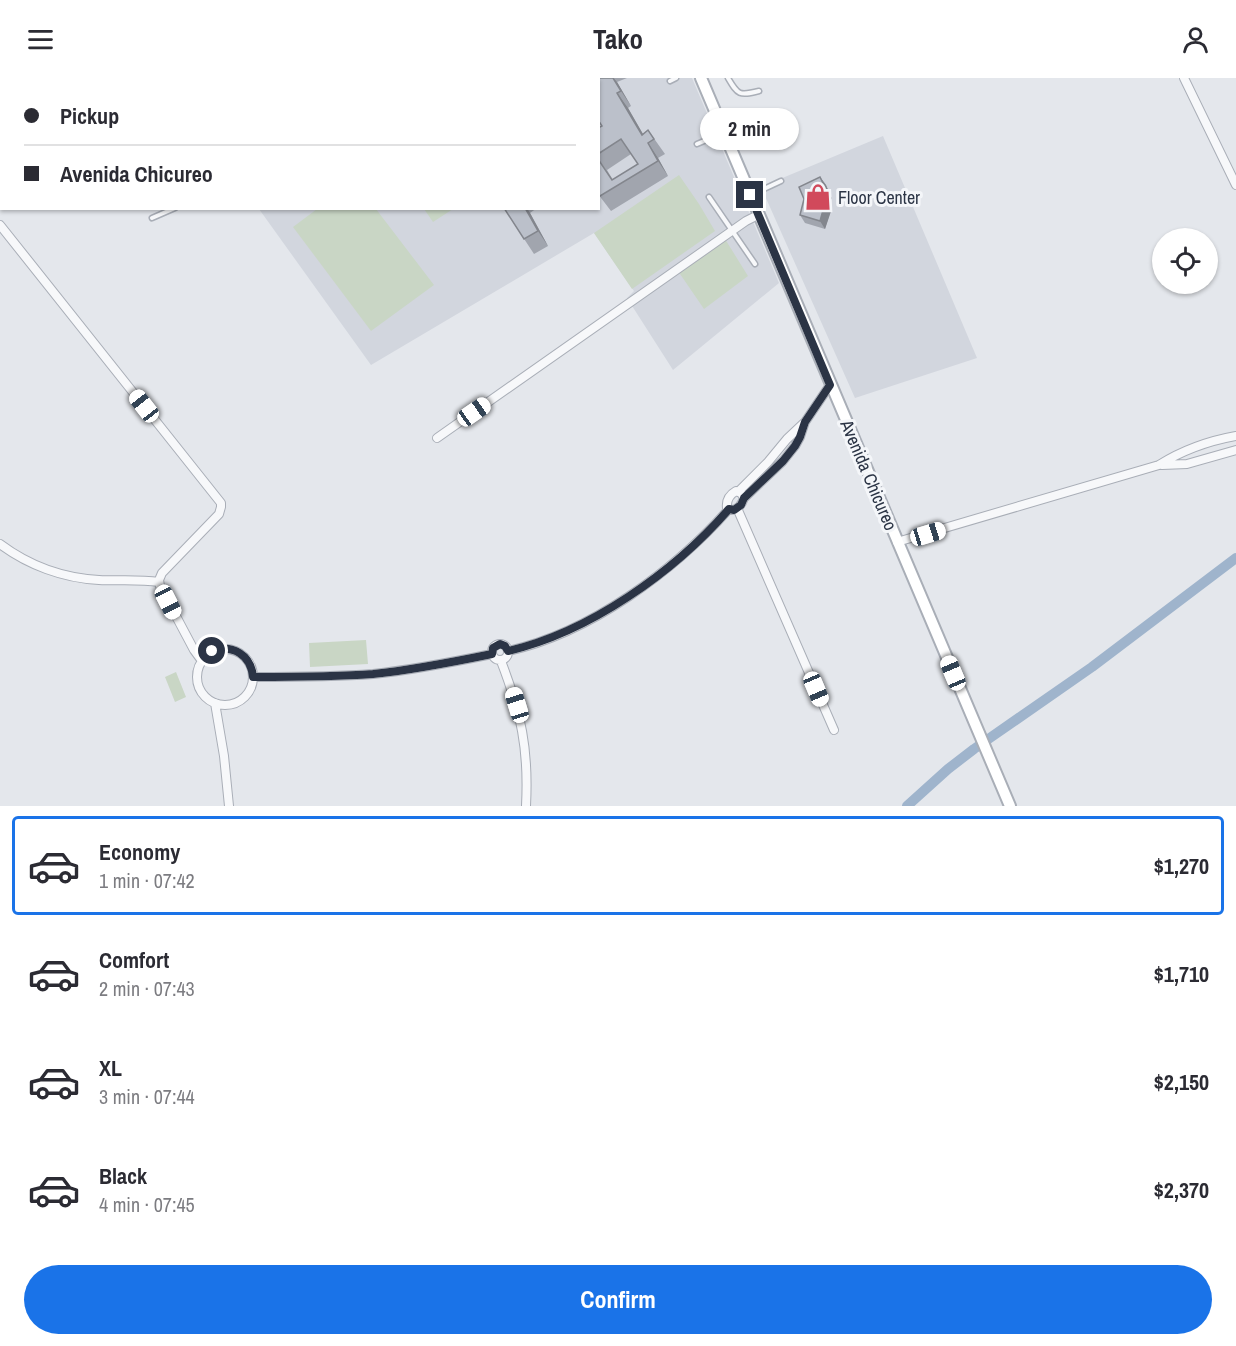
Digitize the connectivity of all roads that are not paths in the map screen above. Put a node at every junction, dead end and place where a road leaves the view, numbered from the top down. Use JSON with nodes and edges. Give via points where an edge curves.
{"nodes":[{"id":1,"x":676,"y":78,"type":"edge"},
{"id":2,"x":701,"y":78,"type":"edge"},
{"id":3,"x":728,"y":78,"type":"edge"},
{"id":4,"x":1184,"y":78,"type":"edge"},
{"id":5,"x":670,"y":81,"type":"dead end"},
{"id":6,"x":759,"y":91,"type":"dead end"},
{"id":7,"x":724,"y":132,"type":"junction"},
{"id":8,"x":698,"y":144,"type":"dead end"},
{"id":9,"x":781,"y":181,"type":"dead end"},
{"id":10,"x":1236,"y":185,"type":"edge"},
{"id":11,"x":750,"y":195,"type":"junction"},
{"id":12,"x":709,"y":197,"type":"dead end"},
{"id":13,"x":170,"y":210,"type":"edge"},
{"id":14,"x":758,"y":214,"type":"junction"},
{"id":15,"x":152,"y":218,"type":"dead end"},
{"id":16,"x":0,"y":225,"type":"edge"},
{"id":17,"x":732,"y":231,"type":"junction"},
{"id":18,"x":755,"y":264,"type":"dead end"},
{"id":19,"x":830,"y":385,"type":"junction"},
{"id":20,"x":1236,"y":436,"type":"edge"},
{"id":21,"x":437,"y":438,"type":"dead end"},
{"id":22,"x":1236,"y":450,"type":"edge"},
{"id":23,"x":1160,"y":465,"type":"junction"},
{"id":24,"x":742,"y":495,"type":"junction"},
{"id":25,"x":733,"y":509,"type":"junction"},
{"id":26,"x":897,"y":542,"type":"junction"},
{"id":27,"x":0,"y":544,"type":"edge"},
{"id":28,"x":159,"y":582,"type":"junction"},
{"id":29,"x":508,"y":651,"type":"junction"},
{"id":30,"x":492,"y":654,"type":"junction"},
{"id":31,"x":202,"y":661,"type":"junction"},
{"id":32,"x":501,"y":661,"type":"junction"},
{"id":33,"x":253,"y":677,"type":"junction"},
{"id":34,"x":215,"y":703,"type":"junction"},
{"id":35,"x":834,"y":730,"type":"dead end"},
{"id":36,"x":229,"y":806,"type":"edge"},
{"id":37,"x":526,"y":806,"type":"edge"},
{"id":38,"x":1010,"y":806,"type":"edge"}],
"edges":[{"from":1,"to":5,"type":"lane"},
{"from":2,"to":7,"type":"main road","name":"Avenida Chicureo"},
{"from":3,"to":6,"type":"lane","via":[[736,92]]},
{"from":4,"to":10,"type":"street"},
{"from":7,"to":8,"type":"lane"},
{"from":7,"to":11,"type":"main road","name":"Avenida Chicureo"},
{"from":9,"to":11,"type":"lane"},
{"from":11,"to":14,"type":"main road","name":"Avenida Chicureo"},
{"from":12,"to":17,"type":"lane"},
{"from":13,"to":15,"type":"lane"},
{"from":14,"to":17,"type":"street"},
{"from":14,"to":19,"type":"main road","name":"Avenida Chicureo"},
{"from":16,"to":28,"type":"street","via":[[221,503],[219,514],[162,573]]},
{"from":17,"to":18,"type":"lane"},
{"from":17,"to":21,"type":"street"},
{"from":19,"to":24,"type":"street","via":[[805,422]]},
{"from":19,"to":26,"type":"main road","name":"Avenida Chicureo"},
{"from":20,"to":23,"type":"street","via":[[1194,447]]},
{"from":22,"to":23,"type":"street","via":[[1187,464]]},
{"from":23,"to":26,"type":"street"},
{"from":24,"to":25,"type":"street"},
{"from":24,"to":25,"type":"street","via":[[733,493],[728,499],[727,506]]},
{"from":25,"to":29,"type":"street","via":[[675,562],[615,604],[558,634]]},
{"from":25,"to":35,"type":"street"},
{"from":26,"to":38,"type":"main road","name":"Avenida Chicureo"},
{"from":27,"to":28,"type":"street","via":[[31,563],[73,577]]},
{"from":28,"to":31,"type":"street"},
{"from":29,"to":30,"type":"street","via":[[500,644]]},
{"from":29,"to":32,"type":"street"},
{"from":30,"to":32,"type":"street"},
{"from":30,"to":33,"type":"street","via":[[374,674]]},
{"from":31,"to":33,"type":"street","via":[[217,650],[236,651],[250,663]]},
{"from":31,"to":34,"type":"street","via":[[198,685],[206,698]]},
{"from":32,"to":37,"type":"street","via":[[524,738]]},
{"from":33,"to":34,"type":"street","via":[[249,692],[241,700],[226,705]]},
{"from":34,"to":36,"type":"street"}]}
